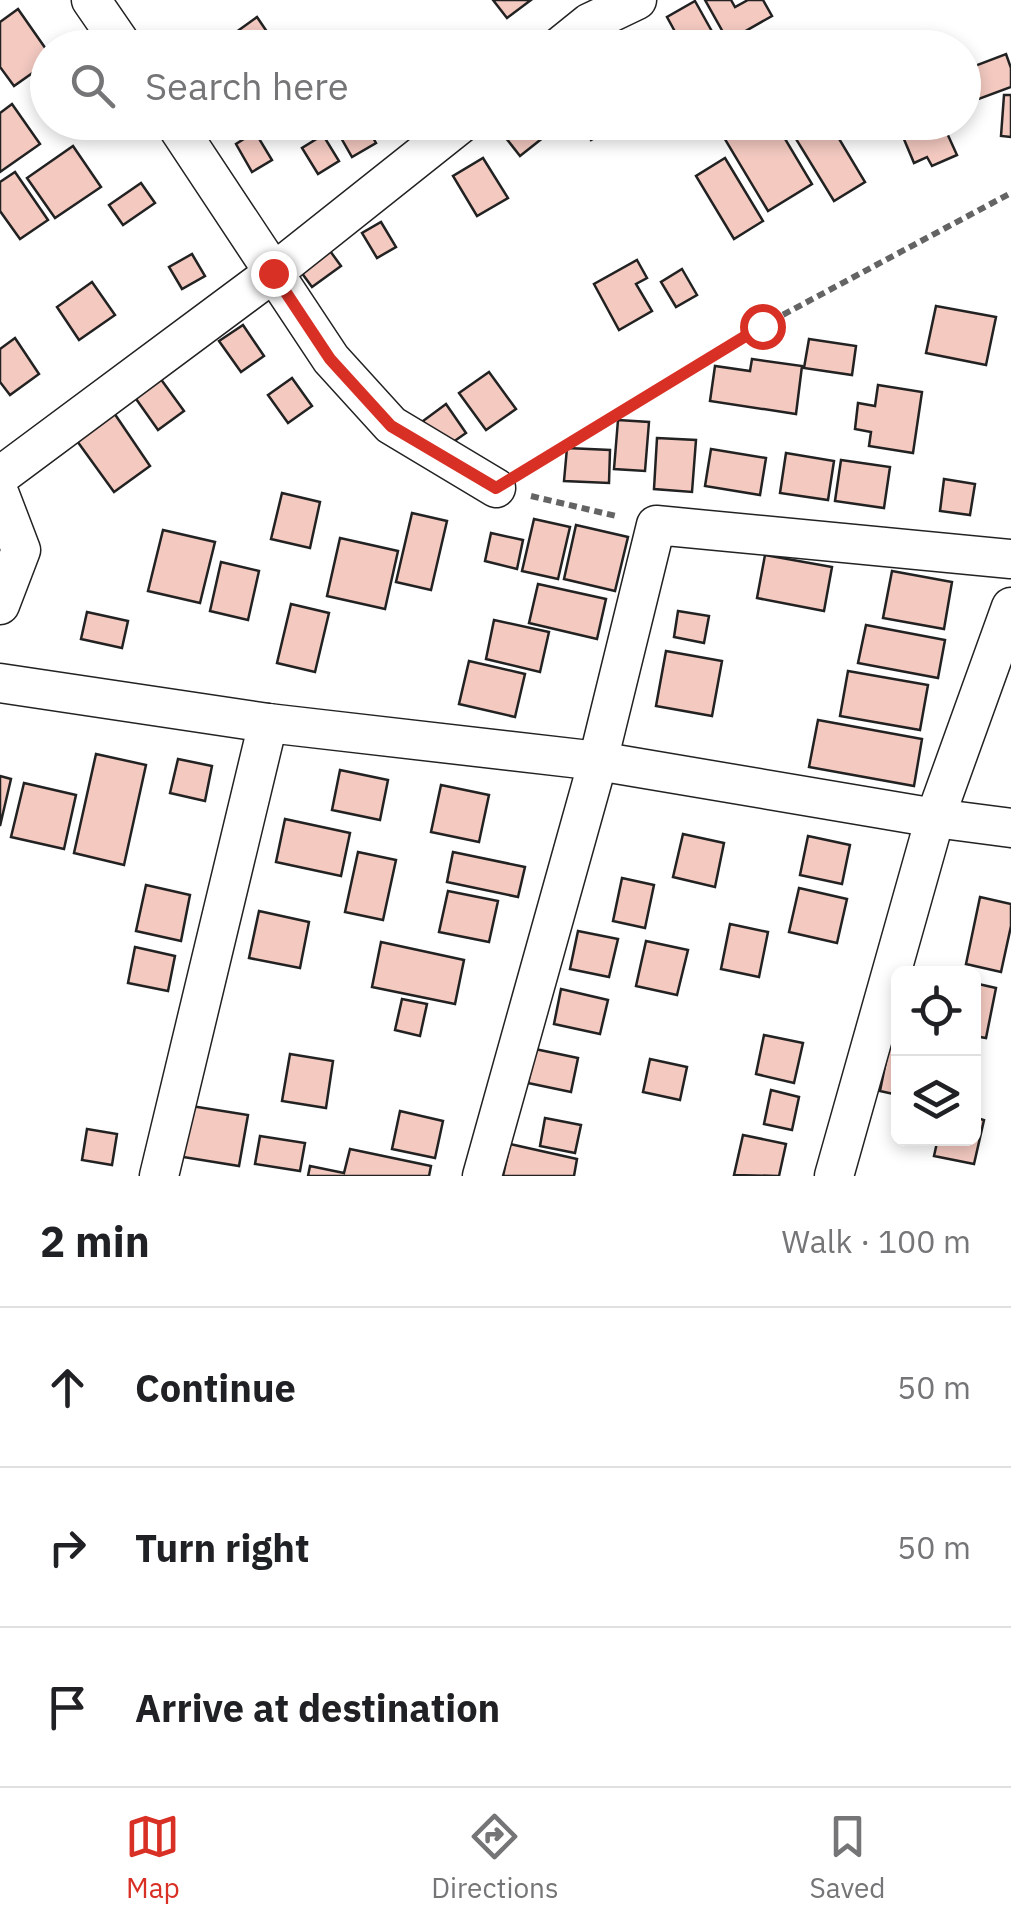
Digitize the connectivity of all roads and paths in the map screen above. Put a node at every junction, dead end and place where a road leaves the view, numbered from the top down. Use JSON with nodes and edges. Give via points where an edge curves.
{"nodes":[{"id":1,"x":637,"y":0,"type":"edge"},
{"id":2,"x":101,"y":3,"type":"edge"},
{"id":3,"x":582,"y":11,"type":"edge"},
{"id":4,"x":115,"y":30,"type":"edge"},
{"id":5,"x":186,"y":140,"type":"edge"},
{"id":6,"x":440,"y":140,"type":"edge"},
{"id":7,"x":1011,"y":193,"type":"edge"},
{"id":8,"x":273,"y":273,"type":"junction"},
{"id":9,"x":0,"y":476,"type":"edge"},
{"id":10,"x":496,"y":488,"type":"junction"},
{"id":11,"x":0,"y":496,"type":"edge"},
{"id":12,"x":656,"y":525,"type":"junction"},
{"id":13,"x":1011,"y":558,"type":"edge"},
{"id":14,"x":0,"y":605,"type":"edge"},
{"id":15,"x":1011,"y":607,"type":"edge"},
{"id":16,"x":0,"y":683,"type":"edge"},
{"id":17,"x":268,"y":722,"type":"junction"},
{"id":18,"x":598,"y":760,"type":"junction"},
{"id":19,"x":936,"y":818,"type":"junction"},
{"id":20,"x":1011,"y":828,"type":"edge"},
{"id":21,"x":159,"y":1176,"type":"edge"},
{"id":22,"x":482,"y":1176,"type":"edge"},
{"id":23,"x":834,"y":1176,"type":"edge"}],
"edges":[{"from":1,"to":3,"type":"street"},
{"from":2,"to":4,"type":"street"},
{"from":5,"to":8,"type":"street"},
{"from":6,"to":8,"type":"street"},
{"from":7,"to":10,"type":"path","via":[[762,326]]},
{"from":8,"to":9,"type":"street"},
{"from":8,"to":10,"type":"street","via":[[330,359],[391,426]]},
{"from":10,"to":12,"type":"path"},
{"from":11,"to":14,"type":"street","via":[[21,550]]},
{"from":12,"to":13,"type":"street"},
{"from":12,"to":18,"type":"street"},
{"from":15,"to":19,"type":"street"},
{"from":16,"to":17,"type":"street"},
{"from":17,"to":18,"type":"street"},
{"from":17,"to":21,"type":"street"},
{"from":18,"to":19,"type":"street"},
{"from":18,"to":22,"type":"street"},
{"from":19,"to":20,"type":"street"},
{"from":19,"to":23,"type":"street"}]}
